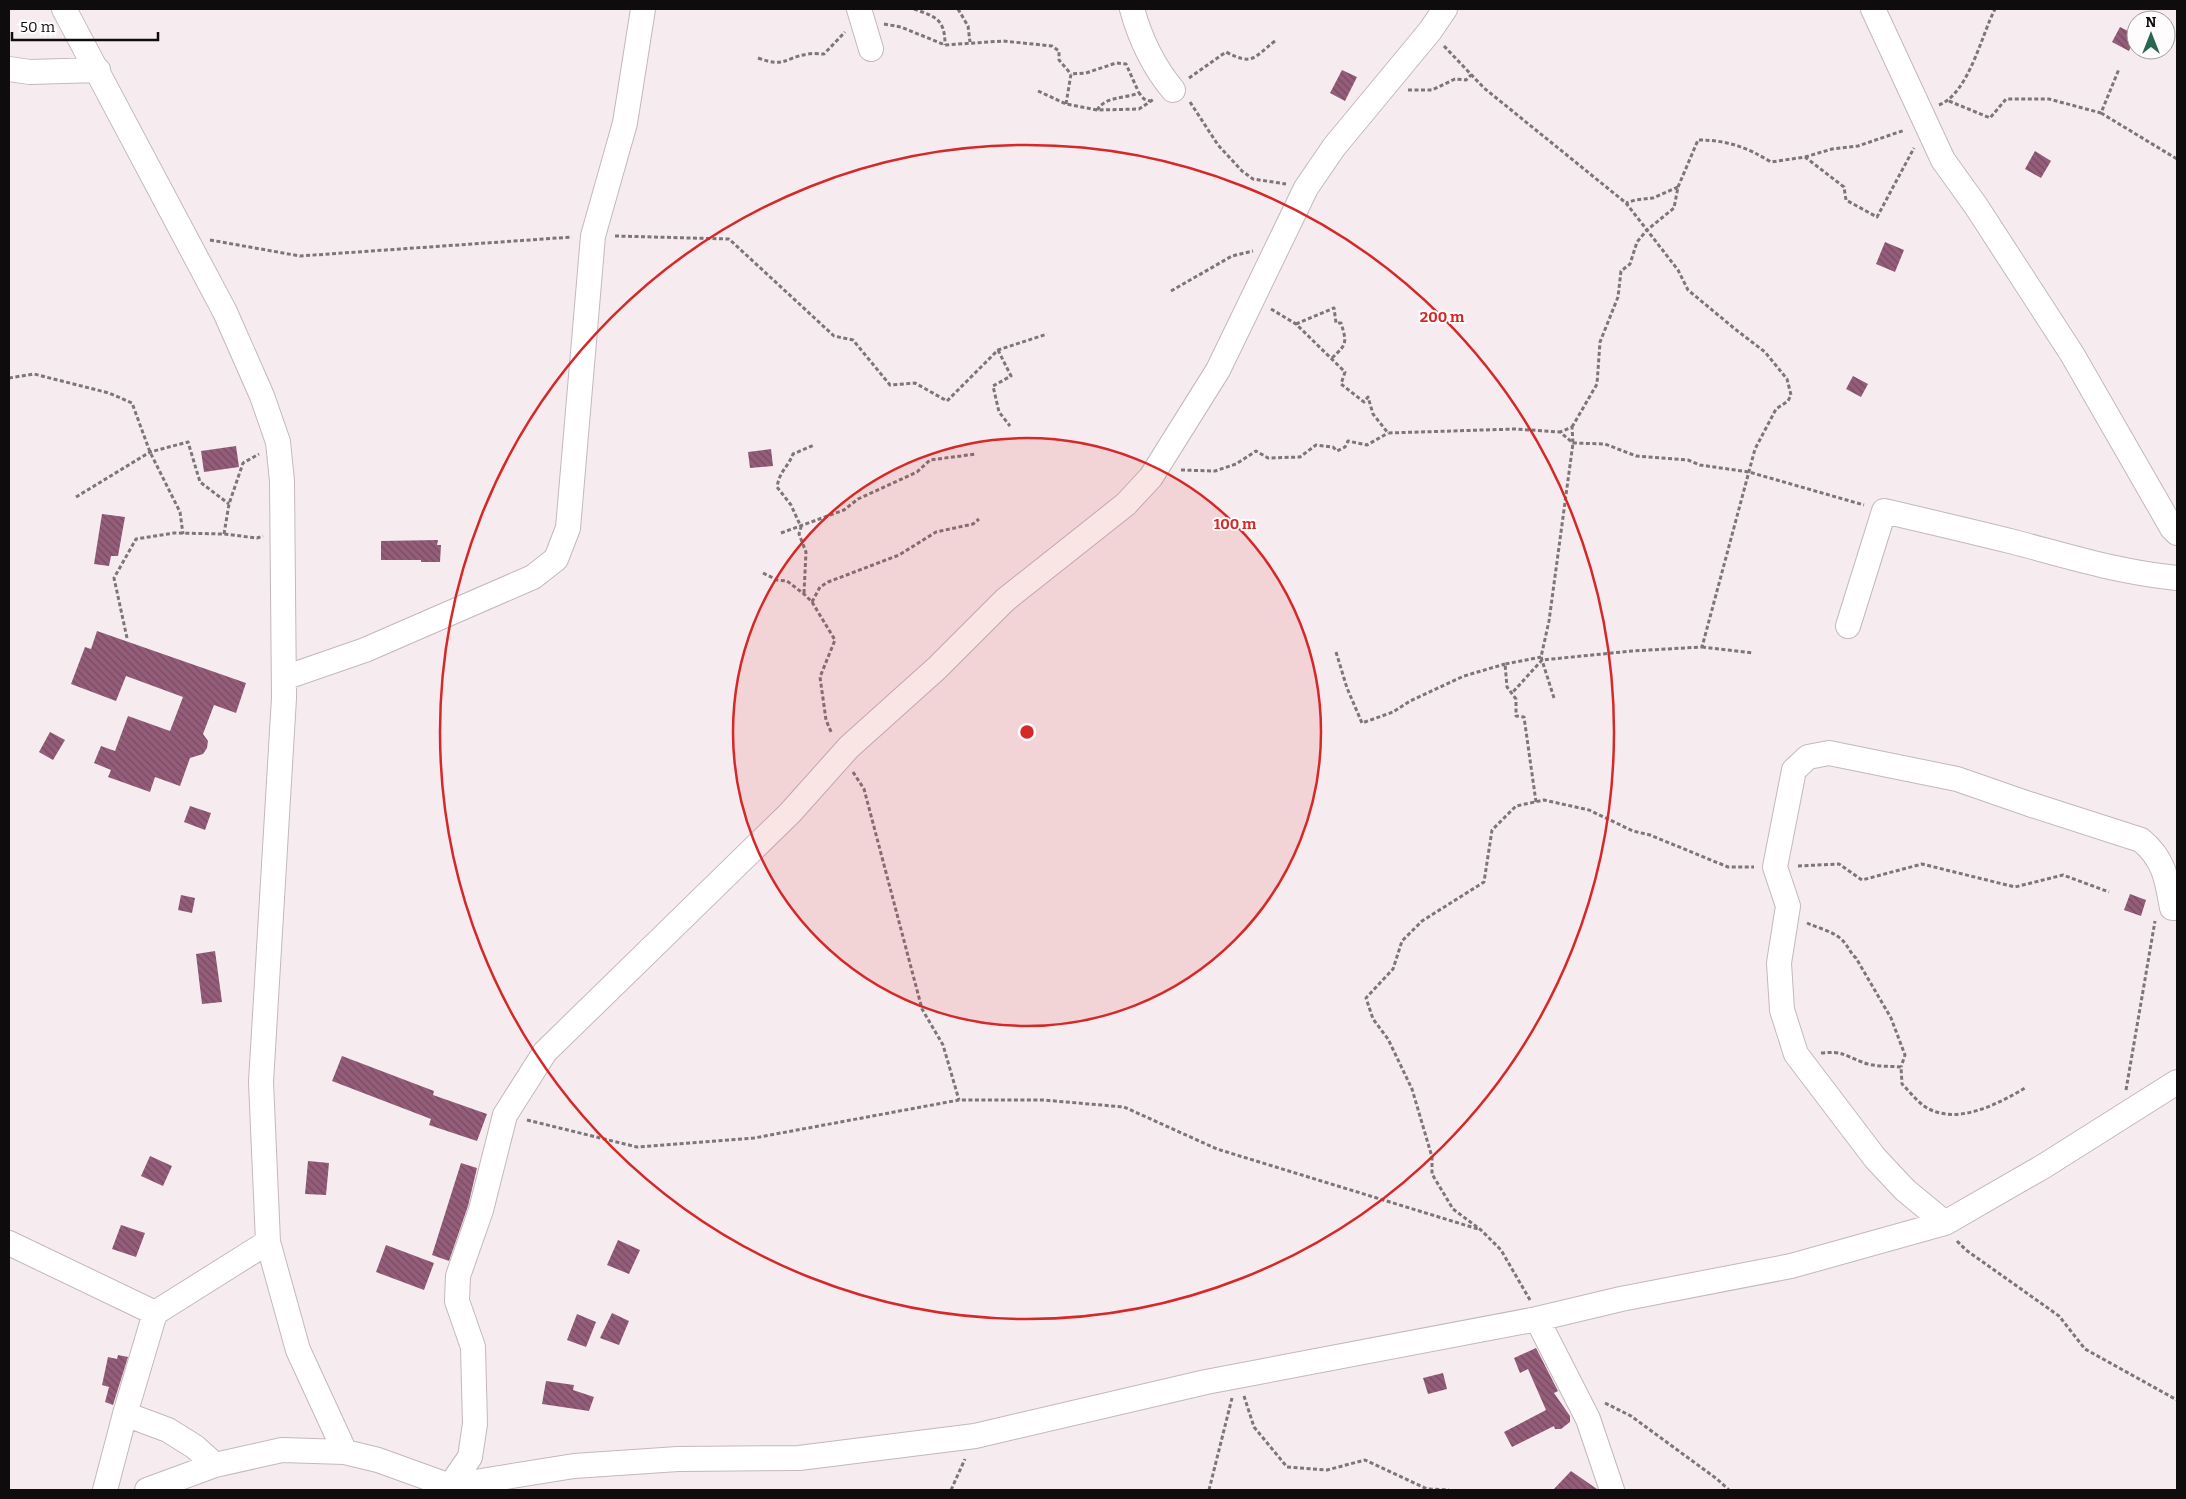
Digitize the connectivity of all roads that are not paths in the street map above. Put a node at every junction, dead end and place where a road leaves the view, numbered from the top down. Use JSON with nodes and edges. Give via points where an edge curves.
{"nodes":[{"id":1,"x":64,"y":9,"type":"edge"},
{"id":2,"x":643,"y":9,"type":"edge"},
{"id":3,"x":859,"y":9,"type":"edge"},
{"id":4,"x":1132,"y":9,"type":"edge"},
{"id":5,"x":1445,"y":9,"type":"edge"},
{"id":6,"x":1873,"y":9,"type":"edge"},
{"id":7,"x":871,"y":49,"type":"dead end"},
{"id":8,"x":9,"y":69,"type":"edge"},
{"id":9,"x":98,"y":70,"type":"junction"},
{"id":10,"x":1173,"y":90,"type":"road end"},
{"id":11,"x":2177,"y":533,"type":"edge"},
{"id":12,"x":2177,"y":578,"type":"edge"},
{"id":13,"x":1848,"y":626,"type":"dead end"},
{"id":14,"x":284,"y":678,"type":"junction"},
{"id":15,"x":2177,"y":908,"type":"edge"},
{"id":16,"x":2177,"y":1082,"type":"edge"},
{"id":17,"x":1943,"y":1224,"type":"junction"},
{"id":18,"x":268,"y":1242,"type":"junction"},
{"id":19,"x":9,"y":1243,"type":"edge"},
{"id":20,"x":155,"y":1313,"type":"junction"},
{"id":21,"x":1537,"y":1320,"type":"junction"},
{"id":22,"x":124,"y":1414,"type":"junction"},
{"id":23,"x":345,"y":1452,"type":"junction"},
{"id":24,"x":214,"y":1465,"type":"junction"},
{"id":25,"x":452,"y":1488,"type":"edge"},
{"id":26,"x":105,"y":1490,"type":"edge"},
{"id":27,"x":147,"y":1490,"type":"edge"},
{"id":28,"x":1612,"y":1490,"type":"edge"}],
"edges":[{"from":1,"to":9,"type":"street"},
{"from":2,"to":14,"type":"street","via":[[625,123],[593,236],[568,528],[556,559],[533,577],[365,650]]},
{"from":3,"to":7,"type":"street"},
{"from":4,"to":10,"type":"street","via":[[1140,37],[1162,78]]},
{"from":5,"to":25,"type":"street","via":[[1334,147],[1306,188],[1218,370],[1151,477],[1126,504],[1005,600],[937,668],[849,746],[790,813],[545,1052],[505,1114],[482,1210],[458,1276],[457,1301],[473,1347],[475,1424],[470,1456]]},
{"from":6,"to":11,"type":"street","via":[[1943,160],[2072,354]]},
{"from":8,"to":9,"type":"street","via":[[30,72]]},
{"from":9,"to":14,"type":"street","via":[[225,312],[262,396],[278,442],[282,481]]},
{"from":12,"to":13,"type":"street","via":[[2096,565],[1884,511]]},
{"from":14,"to":18,"type":"street","via":[[261,1082]]},
{"from":15,"to":17,"type":"street","via":[[2172,908],[2158,857],[2141,840],[1957,779],[1828,753],[1808,757],[1794,770],[1775,867],[1788,906],[1780,963],[1782,1010],[1796,1054],[1875,1158]]},
{"from":16,"to":17,"type":"street","via":[[2044,1166]]},
{"from":17,"to":21,"type":"street","via":[[1791,1266],[1620,1299]]},
{"from":18,"to":20,"type":"street"},
{"from":18,"to":23,"type":"street","via":[[298,1350]]},
{"from":19,"to":20,"type":"street"},
{"from":20,"to":22,"type":"street"},
{"from":21,"to":25,"type":"street","via":[[1238,1376],[975,1436],[799,1458],[678,1459],[574,1466]]},
{"from":21,"to":28,"type":"street","via":[[1588,1418]]},
{"from":22,"to":24,"type":"street","via":[[168,1430],[195,1447]]},
{"from":22,"to":26,"type":"street"},
{"from":23,"to":24,"type":"street","via":[[282,1450]]},
{"from":23,"to":25,"type":"street","via":[[378,1460]]},
{"from":24,"to":27,"type":"street"}]}
